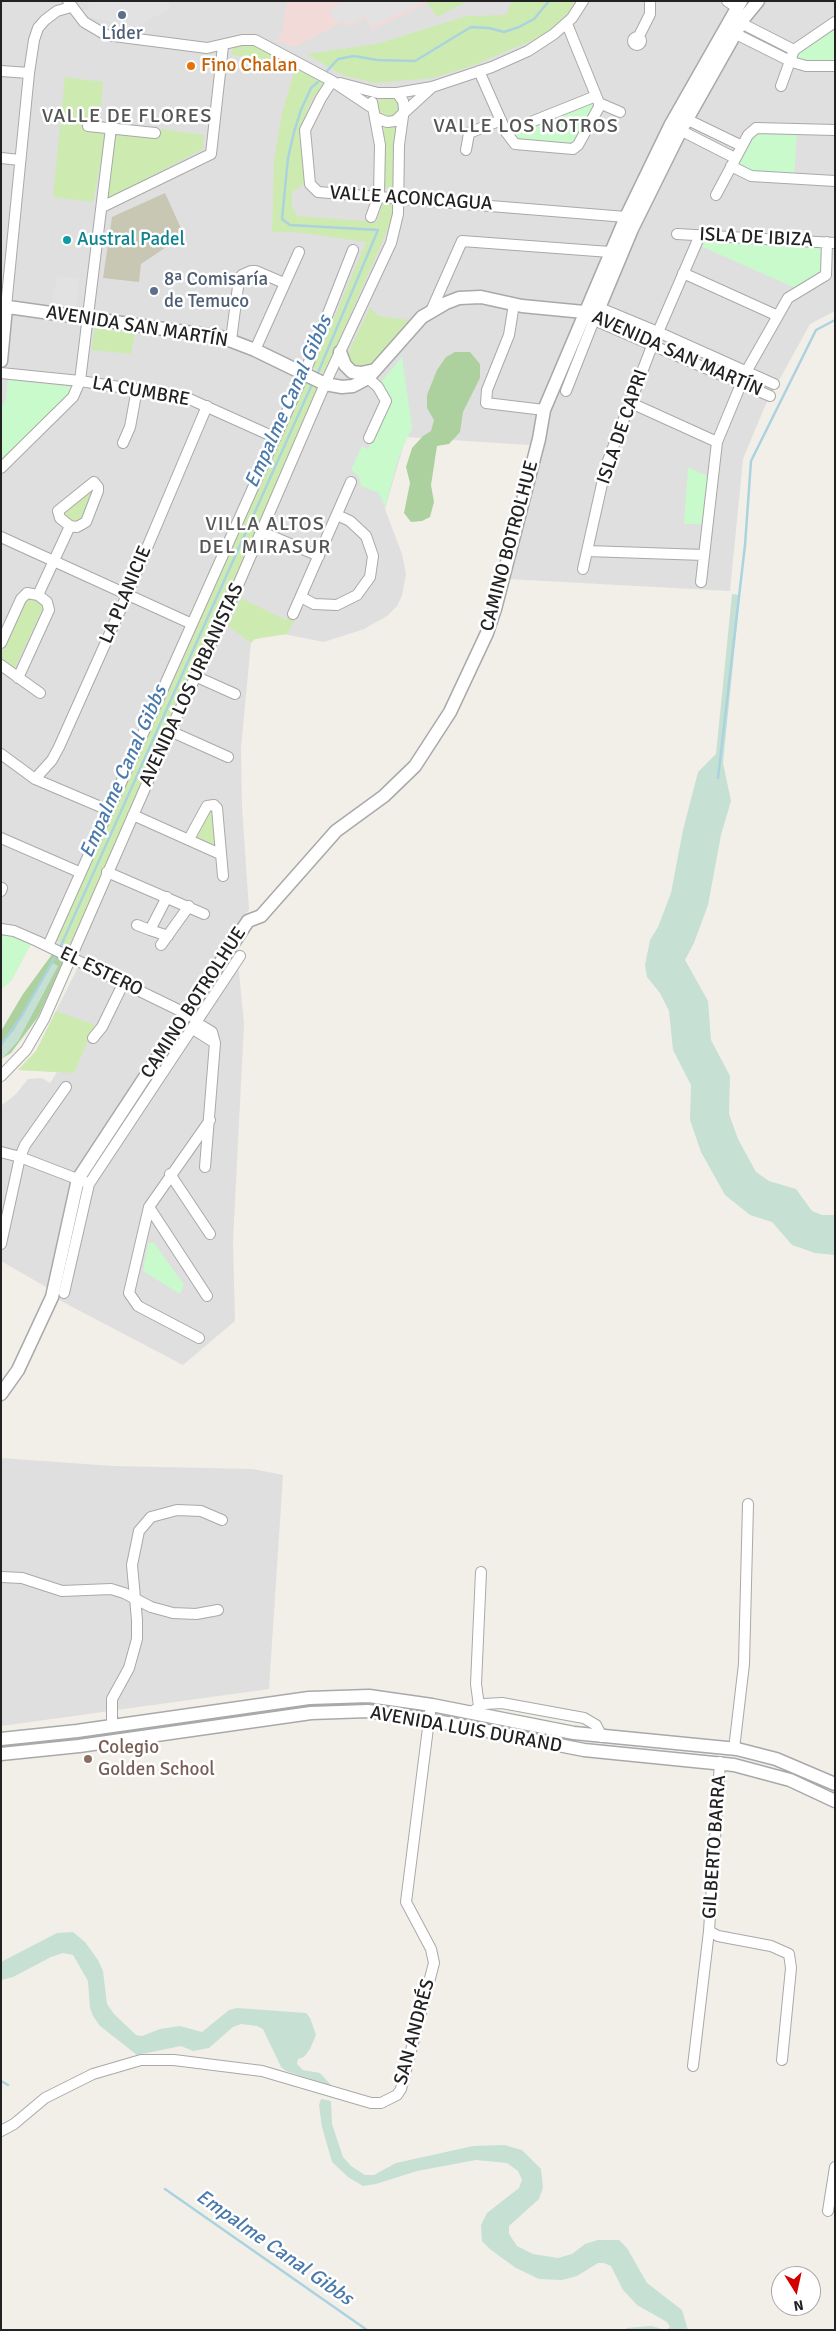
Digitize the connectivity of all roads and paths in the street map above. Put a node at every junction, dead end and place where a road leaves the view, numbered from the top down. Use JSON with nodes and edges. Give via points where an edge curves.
{"nodes":[{"id":1,"x":583,"y":1,"type":"edge"},
{"id":2,"x":650,"y":1,"type":"edge"},
{"id":3,"x":758,"y":1,"type":"edge"},
{"id":4,"x":70,"y":4,"type":"edge"},
{"id":5,"x":734,"y":16,"type":"edge"},
{"id":6,"x":835,"y":22,"type":"edge"},
{"id":7,"x":567,"y":24,"type":"junction"},
{"id":8,"x":638,"y":38,"type":"dead end"},
{"id":9,"x":223,"y":46,"type":"junction"},
{"id":10,"x":794,"y":50,"type":"junction"},
{"id":11,"x":792,"y":62,"type":"junction"},
{"id":12,"x":835,"y":66,"type":"edge"},
{"id":13,"x":1,"y":71,"type":"edge"},
{"id":14,"x":480,"y":71,"type":"junction"},
{"id":15,"x":29,"y":73,"type":"junction"},
{"id":16,"x":332,"y":81,"type":"junction"},
{"id":17,"x":781,"y":86,"type":"dead end"},
{"id":18,"x":432,"y":87,"type":"junction"},
{"id":19,"x":378,"y":93,"type":"junction"},
{"id":20,"x":397,"y":93,"type":"junction"},
{"id":21,"x":597,"y":100,"type":"junction"},
{"id":22,"x":371,"y":107,"type":"junction"},
{"id":23,"x":403,"y":112,"type":"junction"},
{"id":24,"x":620,"y":112,"type":"dead end"},
{"id":25,"x":377,"y":118,"type":"junction"},
{"id":26,"x":501,"y":120,"type":"junction"},
{"id":27,"x":679,"y":123,"type":"junction"},
{"id":28,"x":88,"y":126,"type":"dead end"},
{"id":29,"x":111,"y":128,"type":"junction"},
{"id":30,"x":835,"y":130,"type":"edge"},
{"id":31,"x":506,"y":132,"type":"junction"},
{"id":32,"x":155,"y":133,"type":"dead end"},
{"id":33,"x":720,"y":135,"type":"junction"},
{"id":34,"x":742,"y":146,"type":"junction"},
{"id":35,"x":713,"y":147,"type":"junction"},
{"id":36,"x":466,"y":150,"type":"dead end"},
{"id":37,"x":1,"y":158,"type":"edge"},
{"id":38,"x":20,"y":160,"type":"junction"},
{"id":39,"x":733,"y":162,"type":"junction"},
{"id":40,"x":835,"y":181,"type":"edge"},
{"id":41,"x":379,"y":195,"type":"junction"},
{"id":42,"x":716,"y":195,"type":"dead end"},
{"id":43,"x":399,"y":197,"type":"junction"},
{"id":44,"x":102,"y":207,"type":"junction"},
{"id":45,"x":626,"y":216,"type":"junction"},
{"id":46,"x":371,"y":217,"type":"dead end"},
{"id":47,"x":677,"y":234,"type":"dead end"},
{"id":48,"x":700,"y":235,"type":"junction"},
{"id":49,"x":831,"y":242,"type":"edge"},
{"id":50,"x":353,"y":250,"type":"dead end"},
{"id":51,"x":299,"y":252,"type":"dead end"},
{"id":52,"x":610,"y":252,"type":"junction"},
{"id":53,"x":683,"y":273,"type":"junction"},
{"id":54,"x":284,"y":283,"type":"junction"},
{"id":55,"x":514,"y":304,"type":"junction"},
{"id":56,"x":4,"y":307,"type":"edge"},
{"id":57,"x":431,"y":311,"type":"junction"},
{"id":58,"x":593,"y":313,"type":"junction"},
{"id":59,"x":778,"y":316,"type":"junction"},
{"id":60,"x":89,"y":318,"type":"junction"},
{"id":61,"x":658,"y":332,"type":"junction"},
{"id":62,"x":231,"y":340,"type":"junction"},
{"id":63,"x":652,"y":346,"type":"junction"},
{"id":64,"x":255,"y":350,"type":"junction"},
{"id":65,"x":340,"y":352,"type":"junction"},
{"id":66,"x":1,"y":361,"type":"edge"},
{"id":67,"x":746,"y":372,"type":"junction"},
{"id":68,"x":1,"y":373,"type":"edge"},
{"id":69,"x":372,"y":374,"type":"junction"},
{"id":70,"x":305,"y":375,"type":"junction"},
{"id":71,"x":80,"y":381,"type":"junction"},
{"id":72,"x":323,"y":383,"type":"junction"},
{"id":73,"x":740,"y":383,"type":"junction"},
{"id":74,"x":774,"y":384,"type":"dead end"},
{"id":75,"x":137,"y":389,"type":"junction"},
{"id":76,"x":566,"y":391,"type":"dead end"},
{"id":77,"x":770,"y":396,"type":"dead end"},
{"id":78,"x":631,"y":403,"type":"junction"},
{"id":79,"x":207,"y":406,"type":"junction"},
{"id":80,"x":544,"y":410,"type":"junction"},
{"id":81,"x":274,"y":436,"type":"junction"},
{"id":82,"x":369,"y":438,"type":"dead end"},
{"id":83,"x":717,"y":442,"type":"junction"},
{"id":84,"x":123,"y":443,"type":"dead end"},
{"id":85,"x":1,"y":468,"type":"edge"},
{"id":86,"x":351,"y":482,"type":"dead end"},
{"id":87,"x":337,"y":516,"type":"junction"},
{"id":88,"x":70,"y":526,"type":"junction"},
{"id":89,"x":262,"y":532,"type":"junction"},
{"id":90,"x":1,"y":537,"type":"edge"},
{"id":91,"x":586,"y":551,"type":"junction"},
{"id":92,"x":704,"y":555,"type":"junction"},
{"id":93,"x":319,"y":556,"type":"junction"},
{"id":94,"x":53,"y":562,"type":"junction"},
{"id":95,"x":583,"y":568,"type":"dead end"},
{"id":96,"x":701,"y":582,"type":"dead end"},
{"id":97,"x":38,"y":595,"type":"junction"},
{"id":98,"x":127,"y":595,"type":"junction"},
{"id":99,"x":301,"y":598,"type":"junction"},
{"id":100,"x":293,"y":614,"type":"dead end"},
{"id":101,"x":192,"y":624,"type":"junction"},
{"id":102,"x":1,"y":643,"type":"edge"},
{"id":103,"x":1,"y":665,"type":"edge"},
{"id":104,"x":197,"y":677,"type":"junction"},
{"id":105,"x":18,"y":678,"type":"junction"},
{"id":106,"x":40,"y":694,"type":"dead end"},
{"id":107,"x":235,"y":694,"type":"dead end"},
{"id":108,"x":170,"y":731,"type":"junction"},
{"id":109,"x":1,"y":754,"type":"edge"},
{"id":110,"x":228,"y":757,"type":"dead end"},
{"id":111,"x":34,"y":779,"type":"junction"},
{"id":112,"x":108,"y":810,"type":"junction"},
{"id":113,"x":133,"y":815,"type":"junction"},
{"id":114,"x":1,"y":838,"type":"edge"},
{"id":115,"x":189,"y":839,"type":"junction"},
{"id":116,"x":220,"y":854,"type":"junction"},
{"id":117,"x":79,"y":872,"type":"junction"},
{"id":118,"x":107,"y":872,"type":"junction"},
{"id":119,"x":223,"y":876,"type":"dead end"},
{"id":120,"x":168,"y":897,"type":"junction"},
{"id":121,"x":189,"y":906,"type":"junction"},
{"id":122,"x":204,"y":914,"type":"dead end"},
{"id":123,"x":137,"y":925,"type":"dead end"},
{"id":124,"x":1,"y":929,"type":"edge"},
{"id":125,"x":150,"y":930,"type":"junction"},
{"id":126,"x":168,"y":936,"type":"junction"},
{"id":127,"x":161,"y":945,"type":"dead end"},
{"id":128,"x":51,"y":947,"type":"junction"},
{"id":129,"x":240,"y":956,"type":"dead end"},
{"id":130,"x":68,"y":957,"type":"junction"},
{"id":131,"x":123,"y":984,"type":"junction"},
{"id":132,"x":187,"y":1013,"type":"junction"},
{"id":133,"x":196,"y":1024,"type":"junction"},
{"id":134,"x":93,"y":1038,"type":"dead end"},
{"id":135,"x":215,"y":1043,"type":"junction"},
{"id":136,"x":1,"y":1076,"type":"edge"},
{"id":137,"x":66,"y":1087,"type":"dead end"},
{"id":138,"x":210,"y":1120,"type":"junction"},
{"id":139,"x":1,"y":1152,"type":"edge"},
{"id":140,"x":20,"y":1157,"type":"junction"},
{"id":141,"x":205,"y":1168,"type":"dead end"},
{"id":142,"x":170,"y":1174,"type":"junction"},
{"id":143,"x":84,"y":1182,"type":"junction"},
{"id":144,"x":149,"y":1207,"type":"junction"},
{"id":145,"x":210,"y":1234,"type":"dead end"},
{"id":146,"x":1,"y":1244,"type":"edge"},
{"id":147,"x":64,"y":1294,"type":"dead end"},
{"id":148,"x":208,"y":1296,"type":"dead end"},
{"id":149,"x":199,"y":1338,"type":"dead end"},
{"id":150,"x":1,"y":1394,"type":"edge"},
{"id":151,"x":748,"y":1504,"type":"dead end"},
{"id":152,"x":222,"y":1520,"type":"dead end"},
{"id":153,"x":481,"y":1572,"type":"dead end"},
{"id":154,"x":1,"y":1577,"type":"edge"},
{"id":155,"x":134,"y":1599,"type":"junction"},
{"id":156,"x":218,"y":1610,"type":"dead end"},
{"id":157,"x":432,"y":1705,"type":"junction"},
{"id":158,"x":475,"y":1710,"type":"junction"},
{"id":159,"x":428,"y":1720,"type":"junction"},
{"id":160,"x":112,"y":1726,"type":"junction"},
{"id":161,"x":480,"y":1731,"type":"junction"},
{"id":162,"x":602,"y":1737,"type":"junction"},
{"id":163,"x":1,"y":1739,"type":"edge"},
{"id":164,"x":734,"y":1749,"type":"junction"},
{"id":165,"x":584,"y":1750,"type":"junction"},
{"id":166,"x":1,"y":1754,"type":"edge"},
{"id":167,"x":720,"y":1762,"type":"junction"},
{"id":168,"x":835,"y":1784,"type":"edge"},
{"id":169,"x":835,"y":1801,"type":"edge"},
{"id":170,"x":709,"y":1931,"type":"junction"},
{"id":171,"x":782,"y":2060,"type":"dead end"},
{"id":172,"x":692,"y":2066,"type":"dead end"},
{"id":173,"x":1,"y":2131,"type":"edge"},
{"id":174,"x":835,"y":2167,"type":"edge"},
{"id":175,"x":828,"y":2211,"type":"dead end"}],
"edges":[{"from":1,"to":7,"type":"street"},
{"from":2,"to":8,"type":"street","via":[[650,14]]},
{"from":3,"to":5,"type":"street","name":"CAMINO BOTROLHUE"},
{"from":4,"to":9,"type":"street","via":[[84,22],[106,34],[198,48]]},
{"from":4,"to":15,"type":"street","via":[[51,15],[38,28]]},
{"from":5,"to":10,"type":"street"},
{"from":5,"to":11,"type":"street"},
{"from":5,"to":27,"type":"street","name":"CAMINO BOTROLHUE"},
{"from":6,"to":10,"type":"street"},
{"from":7,"to":14,"type":"street","via":[[528,51]]},
{"from":7,"to":21,"type":"street"},
{"from":9,"to":16,"type":"street","via":[[255,40]]},
{"from":9,"to":44,"type":"street","via":[[211,154]]},
{"from":10,"to":11,"type":"street"},
{"from":11,"to":12,"type":"street","via":[[806,66]]},
{"from":11,"to":17,"type":"street"},
{"from":13,"to":15,"type":"street"},
{"from":14,"to":18,"type":"street"},
{"from":14,"to":26,"type":"street"},
{"from":15,"to":38,"type":"street"},
{"from":16,"to":19,"type":"street"},
{"from":16,"to":22,"type":"street"},
{"from":16,"to":41,"type":"street","name":"VALLE ACONCAGUA","via":[[305,130],[310,184],[318,192]]},
{"from":18,"to":20,"type":"street"},
{"from":18,"to":23,"type":"street"},
{"from":19,"to":20,"type":"street"},
{"from":19,"to":22,"type":"street"},
{"from":20,"to":23,"type":"street","name":"AVENIDA LOS URBANISTAS","via":[[404,101]]},
{"from":21,"to":24,"type":"street"},
{"from":21,"to":31,"type":"street"},
{"from":21,"to":31,"type":"street","via":[[599,108],[578,145],[573,148],[515,144]]},
{"from":22,"to":25,"type":"street"},
{"from":23,"to":25,"type":"street","via":[[392,122]]},
{"from":23,"to":43,"type":"street","name":"AVENIDA LOS URBANISTAS"},
{"from":25,"to":41,"type":"street"},
{"from":26,"to":31,"type":"street"},
{"from":26,"to":36,"type":"street","via":[[469,133]]},
{"from":27,"to":33,"type":"street"},
{"from":27,"to":35,"type":"street"},
{"from":27,"to":45,"type":"street","name":"CAMINO BOTROLHUE"},
{"from":27,"to":58,"type":"street","name":"CAMINO BOTROLHUE"},
{"from":28,"to":29,"type":"street"},
{"from":29,"to":32,"type":"street"},
{"from":29,"to":44,"type":"street"},
{"from":30,"to":34,"type":"street","via":[[756,128]]},
{"from":33,"to":34,"type":"street"},
{"from":33,"to":35,"type":"street"},
{"from":34,"to":39,"type":"street"},
{"from":35,"to":39,"type":"street"},
{"from":37,"to":38,"type":"street"},
{"from":38,"to":56,"type":"street"},
{"from":39,"to":40,"type":"street","via":[[750,176]]},
{"from":39,"to":42,"type":"street"},
{"from":41,"to":43,"type":"street","name":"VALLE ACONCAGUA"},
{"from":41,"to":46,"type":"street"},
{"from":43,"to":45,"type":"street","name":"VALLE ACONCAGUA"},
{"from":43,"to":65,"type":"street","name":"AVENIDA LOS URBANISTAS","via":[[391,243]]},
{"from":44,"to":60,"type":"street"},
{"from":45,"to":52,"type":"street","name":"CAMINO BOTROLHUE"},
{"from":47,"to":48,"type":"street","name":"ISLA DE IBIZA"},
{"from":48,"to":49,"type":"street","name":"ISLA DE IBIZA"},
{"from":48,"to":53,"type":"street","name":"ISLA DE CAPRI"},
{"from":49,"to":59,"type":"street","via":[[826,275],[788,298]]},
{"from":50,"to":70,"type":"street","name":"AVENIDA LOS URBANISTAS"},
{"from":51,"to":54,"type":"street"},
{"from":52,"to":57,"type":"street","via":[[462,241]]},
{"from":52,"to":58,"type":"street","name":"CAMINO BOTROLHUE"},
{"from":53,"to":59,"type":"street"},
{"from":53,"to":61,"type":"street","name":"ISLA DE CAPRI"},
{"from":54,"to":62,"type":"street","via":[[251,270],[242,275]]},
{"from":54,"to":64,"type":"street"},
{"from":55,"to":57,"type":"street","name":"AVENIDA SAN MARTÍN","via":[[471,297],[453,300]]},
{"from":55,"to":58,"type":"street","name":"AVENIDA SAN MARTÍN"},
{"from":55,"to":80,"type":"street","via":[[509,335],[487,390],[486,403]]},
{"from":56,"to":60,"type":"street","name":"AVENIDA SAN MARTÍN"},
{"from":56,"to":66,"type":"street"},
{"from":57,"to":69,"type":"street","name":"AVENIDA SAN MARTÍN"},
{"from":58,"to":61,"type":"street","name":"AVENIDA SAN MARTÍN"},
{"from":58,"to":63,"type":"street","name":"AVENIDA SAN MARTÍN"},
{"from":58,"to":76,"type":"street","name":"CAMINO BOTROLHUE"},
{"from":58,"to":80,"type":"street","name":"CAMINO BOTROLHUE"},
{"from":59,"to":67,"type":"street"},
{"from":60,"to":62,"type":"street","name":"AVENIDA SAN MARTÍN"},
{"from":60,"to":71,"type":"street"},
{"from":61,"to":63,"type":"street","name":"ISLA DE CAPRI"},
{"from":61,"to":67,"type":"street","name":"AVENIDA SAN MARTÍN"},
{"from":62,"to":64,"type":"street","name":"AVENIDA SAN MARTÍN"},
{"from":63,"to":73,"type":"street","name":"AVENIDA SAN MARTÍN"},
{"from":63,"to":78,"type":"street","name":"ISLA DE CAPRI"},
{"from":64,"to":70,"type":"street","name":"AVENIDA SAN MARTÍN"},
{"from":65,"to":69,"type":"street","via":[[345,366],[352,372]]},
{"from":65,"to":72,"type":"street","name":"AVENIDA LOS URBANISTAS"},
{"from":67,"to":73,"type":"street"},
{"from":67,"to":74,"type":"street","name":"AVENIDA SAN MARTÍN"},
{"from":68,"to":71,"type":"street","name":"LA CUMBRE"},
{"from":69,"to":72,"type":"street","name":"AVENIDA SAN MARTÍN","via":[[347,387]]},
{"from":69,"to":82,"type":"street","via":[[386,401]]},
{"from":70,"to":72,"type":"street","name":"AVENIDA SAN MARTÍN"},
{"from":70,"to":81,"type":"street","name":"AVENIDA LOS URBANISTAS"},
{"from":71,"to":75,"type":"street","name":"LA CUMBRE"},
{"from":71,"to":85,"type":"street","via":[[73,397]]},
{"from":72,"to":89,"type":"street","name":"AVENIDA LOS URBANISTAS"},
{"from":73,"to":77,"type":"street","name":"AVENIDA SAN MARTÍN"},
{"from":73,"to":83,"type":"street"},
{"from":75,"to":79,"type":"street","name":"LA CUMBRE","via":[[185,397]]},
{"from":75,"to":84,"type":"street","via":[[130,427]]},
{"from":78,"to":83,"type":"street"},
{"from":78,"to":91,"type":"street","name":"ISLA DE CAPRI","via":[[606,466]]},
{"from":79,"to":81,"type":"street","name":"LA CUMBRE"},
{"from":79,"to":98,"type":"street","name":"LA PLANICIE"},
{"from":80,"to":132,"type":"street","name":"CAMINO BOTROLHUE","via":[[487,633],[440,731],[415,766],[384,796],[336,831],[261,916],[248,922]]},
{"from":81,"to":101,"type":"street","name":"AVENIDA LOS URBANISTAS"},
{"from":83,"to":92,"type":"street"},
{"from":86,"to":87,"type":"street"},
{"from":87,"to":93,"type":"street"},
{"from":87,"to":99,"type":"street","via":[[350,520],[366,536],[373,556],[370,577],[357,595],[336,605],[314,604]]},
{"from":88,"to":88,"type":"street","via":[[77,527],[86,522],[98,491],[94,482],[58,511],[60,518]]},
{"from":88,"to":94,"type":"street"},
{"from":89,"to":93,"type":"street"},
{"from":89,"to":104,"type":"street","name":"AVENIDA LOS URBANISTAS"},
{"from":90,"to":94,"type":"street"},
{"from":91,"to":92,"type":"street"},
{"from":91,"to":95,"type":"street","name":"ISLA DE CAPRI"},
{"from":92,"to":96,"type":"street"},
{"from":93,"to":99,"type":"street"},
{"from":94,"to":97,"type":"street"},
{"from":94,"to":98,"type":"street"},
{"from":97,"to":102,"type":"street","via":[[27,593],[21,598]]},
{"from":97,"to":105,"type":"street","via":[[47,602],[49,610]]},
{"from":98,"to":101,"type":"street"},
{"from":98,"to":111,"type":"street","name":"LA PLANICIE","via":[[59,747]]},
{"from":99,"to":100,"type":"street"},
{"from":101,"to":112,"type":"street","name":"AVENIDA LOS URBANISTAS"},
{"from":103,"to":105,"type":"street"},
{"from":104,"to":107,"type":"street"},
{"from":104,"to":108,"type":"street","name":"AVENIDA LOS URBANISTAS"},
{"from":105,"to":106,"type":"street"},
{"from":108,"to":110,"type":"street"},
{"from":108,"to":113,"type":"street","name":"AVENIDA LOS URBANISTAS"},
{"from":109,"to":111,"type":"street"},
{"from":111,"to":112,"type":"street"},
{"from":112,"to":117,"type":"street","name":"AVENIDA LOS URBANISTAS"},
{"from":113,"to":115,"type":"street"},
{"from":113,"to":118,"type":"street","name":"AVENIDA LOS URBANISTAS"},
{"from":114,"to":117,"type":"street"},
{"from":115,"to":116,"type":"street"},
{"from":115,"to":116,"type":"street","via":[[207,806],[214,805],[217,808]]},
{"from":116,"to":119,"type":"street"},
{"from":117,"to":128,"type":"street","name":"AVENIDA LOS URBANISTAS"},
{"from":118,"to":120,"type":"street"},
{"from":118,"to":130,"type":"street","name":"AVENIDA LOS URBANISTAS"},
{"from":120,"to":121,"type":"street"},
{"from":120,"to":125,"type":"street"},
{"from":121,"to":122,"type":"street"},
{"from":121,"to":126,"type":"street"},
{"from":123,"to":125,"type":"street"},
{"from":124,"to":128,"type":"street","name":"EL ESTERO","via":[[14,931]]},
{"from":125,"to":126,"type":"street"},
{"from":126,"to":127,"type":"street"},
{"from":128,"to":130,"type":"street","name":"EL ESTERO"},
{"from":129,"to":133,"type":"street","name":"CAMINO BOTROLHUE"},
{"from":130,"to":131,"type":"street","name":"EL ESTERO"},
{"from":130,"to":136,"type":"street","name":"AVENIDA LOS URBANISTAS","via":[[33,1040]]},
{"from":131,"to":132,"type":"street","name":"EL ESTERO"},
{"from":131,"to":134,"type":"street","via":[[102,1027]]},
{"from":132,"to":133,"type":"street","name":"EL ESTERO"},
{"from":132,"to":143,"type":"street","name":"CAMINO BOTROLHUE"},
{"from":133,"to":135,"type":"street"},
{"from":133,"to":135,"type":"street","via":[[212,1032]]},
{"from":133,"to":143,"type":"street","name":"CAMINO BOTROLHUE"},
{"from":135,"to":138,"type":"street"},
{"from":137,"to":140,"type":"street"},
{"from":138,"to":141,"type":"street"},
{"from":138,"to":142,"type":"street"},
{"from":139,"to":140,"type":"street"},
{"from":140,"to":143,"type":"street"},
{"from":140,"to":146,"type":"street"},
{"from":142,"to":144,"type":"street"},
{"from":142,"to":145,"type":"street"},
{"from":143,"to":147,"type":"street","name":"CAMINO BOTROLHUE"},
{"from":143,"to":150,"type":"street","name":"CAMINO BOTROLHUE","via":[[52,1297],[18,1370]]},
{"from":144,"to":148,"type":"street"},
{"from":144,"to":149,"type":"street","via":[[129,1293],[138,1306]]},
{"from":151,"to":164,"type":"street","via":[[744,1664]]},
{"from":152,"to":155,"type":"street","via":[[186,1510],[168,1511],[146,1521],[135,1542],[132,1565]]},
{"from":153,"to":158,"type":"street"},
{"from":154,"to":155,"type":"street","via":[[22,1578],[62,1591],[111,1589]]},
{"from":155,"to":156,"type":"street","via":[[151,1608],[173,1613],[196,1614]]},
{"from":155,"to":160,"type":"street","via":[[137,1620],[135,1647],[129,1668],[112,1699]]},
{"from":157,"to":158,"type":"street","name":"AVENIDA LUIS DURAND"},
{"from":157,"to":159,"type":"street","name":"SAN ANDRÉS"},
{"from":157,"to":160,"type":"street","name":"AVENIDA LUIS DURAND","via":[[369,1696],[324,1696]]},
{"from":158,"to":161,"type":"street","via":[[471,1725]]},
{"from":158,"to":162,"type":"street","name":"AVENIDA LUIS DURAND"},
{"from":159,"to":161,"type":"street","name":"AVENIDA LUIS DURAND"},
{"from":159,"to":166,"type":"street","name":"AVENIDA LUIS DURAND","via":[[368,1711],[325,1712]]},
{"from":159,"to":173,"type":"street","name":"SAN ANDRÉS","via":[[406,1902],[431,1949],[434,1963],[397,2095],[381,2103],[371,2103],[262,2071],[174,2060],[141,2060],[93,2074],[45,2098]]},
{"from":160,"to":163,"type":"street","name":"AVENIDA LUIS DURAND"},
{"from":161,"to":165,"type":"street","name":"AVENIDA LUIS DURAND"},
{"from":162,"to":164,"type":"street","name":"AVENIDA LUIS DURAND"},
{"from":162,"to":165,"type":"street","via":[[596,1746]]},
{"from":164,"to":168,"type":"street","name":"AVENIDA LUIS DURAND","via":[[776,1759]]},
{"from":165,"to":167,"type":"street","name":"AVENIDA LUIS DURAND"},
{"from":167,"to":169,"type":"street","name":"AVENIDA LUIS DURAND","via":[[772,1774]]},
{"from":167,"to":170,"type":"street","name":"GILBERTO BARRA"},
{"from":170,"to":171,"type":"street","name":"GILBERTO BARRA","via":[[718,1936],[771,1946],[789,1954],[791,1968]]},
{"from":170,"to":172,"type":"street","name":"GILBERTO BARRA"},
{"from":174,"to":175,"type":"street"}]}
